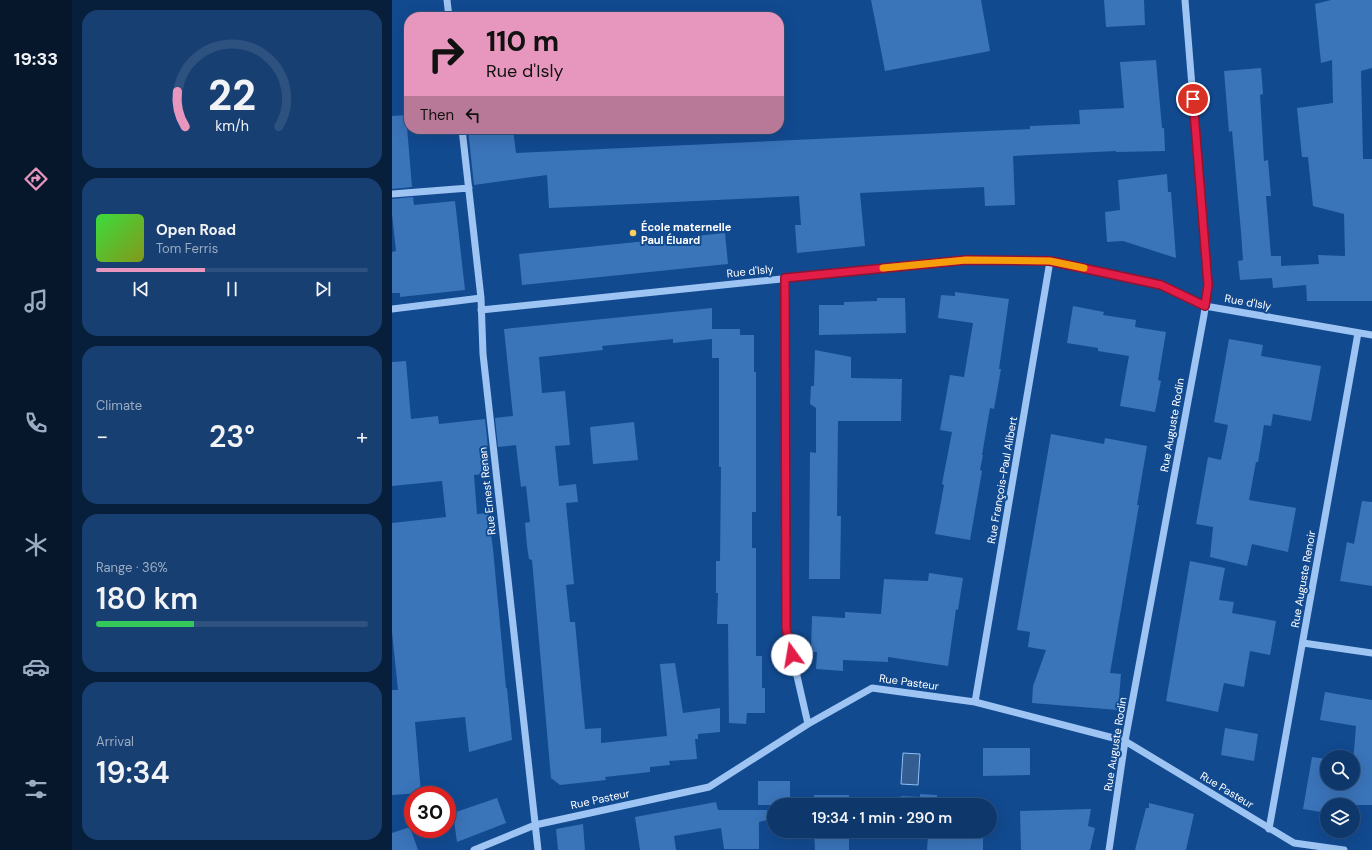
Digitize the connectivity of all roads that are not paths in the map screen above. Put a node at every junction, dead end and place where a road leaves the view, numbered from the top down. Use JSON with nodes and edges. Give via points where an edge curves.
{"nodes":[{"id":1,"x":447,"y":0,"type":"edge"},
{"id":2,"x":1185,"y":0,"type":"edge"},
{"id":3,"x":448,"y":12,"type":"edge"},
{"id":4,"x":463,"y":134,"type":"edge"},
{"id":5,"x":469,"y":188,"type":"junction"},
{"id":6,"x":392,"y":194,"type":"edge"},
{"id":7,"x":1050,"y":261,"type":"junction"},
{"id":8,"x":785,"y":278,"type":"junction"},
{"id":9,"x":481,"y":298,"type":"junction"},
{"id":10,"x":1205,"y":306,"type":"junction"},
{"id":11,"x":392,"y":309,"type":"edge"},
{"id":12,"x":481,"y":310,"type":"junction"},
{"id":13,"x":1358,"y":333,"type":"junction"},
{"id":14,"x":1372,"y":335,"type":"edge"},
{"id":15,"x":1303,"y":643,"type":"junction"},
{"id":16,"x":1372,"y":653,"type":"edge"},
{"id":17,"x":975,"y":702,"type":"junction"},
{"id":18,"x":808,"y":724,"type":"junction"},
{"id":19,"x":1125,"y":741,"type":"junction"},
{"id":20,"x":535,"y":825,"type":"junction"},
{"id":21,"x":1269,"y":829,"type":"junction"},
{"id":22,"x":474,"y":850,"type":"edge"},
{"id":23,"x":538,"y":850,"type":"edge"},
{"id":24,"x":1109,"y":850,"type":"edge"},
{"id":25,"x":1344,"y":850,"type":"edge"}],
"edges":[{"from":1,"to":3,"type":"street"},
{"from":2,"to":10,"type":"street","name":"Rue Auguste Rodin","via":[[1208,285]]},
{"from":4,"to":5,"type":"street","name":"Rue Ernest Renan"},
{"from":5,"to":6,"type":"street"},
{"from":5,"to":9,"type":"street","name":"Rue Ernest Renan"},
{"from":7,"to":8,"type":"street","name":"Rue d'Isly","via":[[966,260]]},
{"from":7,"to":10,"type":"street","name":"Rue d'Isly","via":[[1161,285]]},
{"from":7,"to":17,"type":"street","name":"Rue François-Paul Alibert"},
{"from":8,"to":12,"type":"street","name":"Rue d'Isly"},
{"from":8,"to":18,"type":"street","via":[[786,628]]},
{"from":9,"to":11,"type":"street"},
{"from":9,"to":12,"type":"street","name":"Rue Ernest Renan"},
{"from":10,"to":13,"type":"street","name":"Rue d'Isly"},
{"from":10,"to":19,"type":"street","name":"Rue Auguste Rodin"},
{"from":12,"to":20,"type":"street","name":"Rue Ernest Renan","via":[[484,362]]},
{"from":13,"to":14,"type":"street","name":"Rue d'Isly"},
{"from":13,"to":15,"type":"street","name":"Rue Auguste Renoir"},
{"from":15,"to":16,"type":"street"},
{"from":15,"to":21,"type":"street","name":"Rue Auguste Renoir"},
{"from":17,"to":18,"type":"street","name":"Rue Pasteur","via":[[872,688]]},
{"from":17,"to":19,"type":"street","name":"Rue Pasteur"},
{"from":18,"to":20,"type":"street","name":"Rue Pasteur","via":[[709,787]]},
{"from":19,"to":21,"type":"street","name":"Rue Pasteur"},
{"from":19,"to":24,"type":"street","name":"Rue Auguste Rodin"},
{"from":20,"to":22,"type":"street","name":"Rue Pasteur"},
{"from":20,"to":23,"type":"street","name":"Rue Ernest Renan"},
{"from":21,"to":25,"type":"street","name":"Rue Pasteur","via":[[1294,843]]}]}
